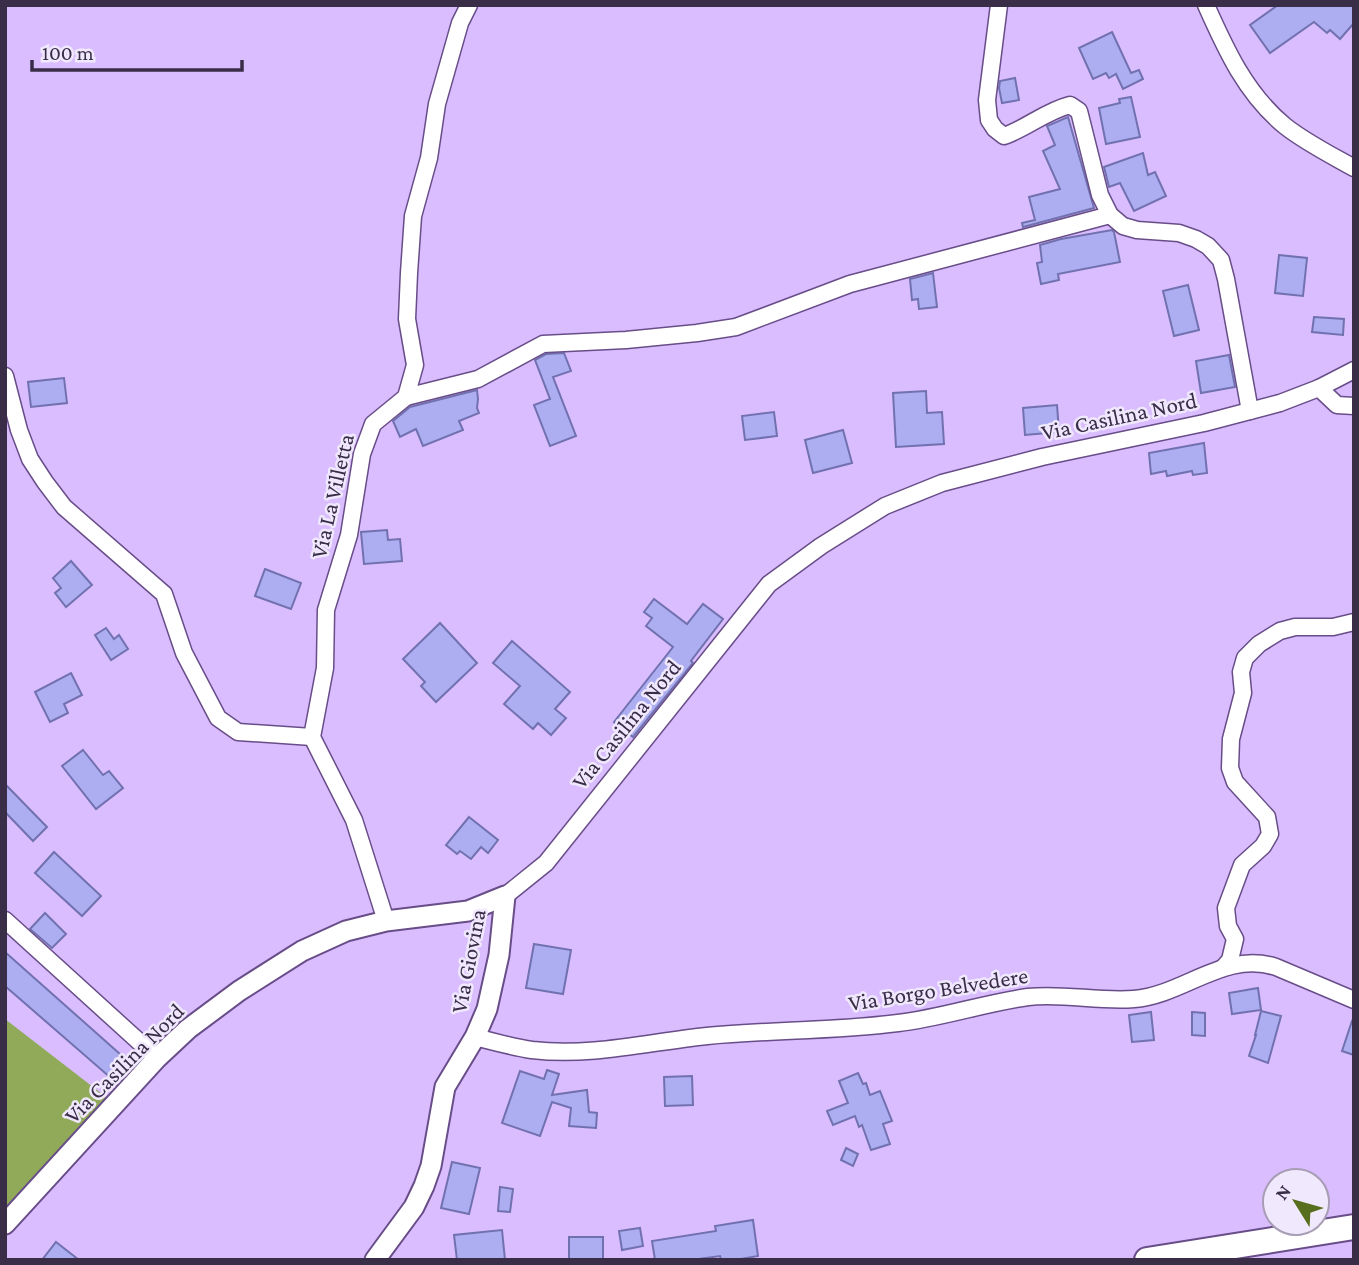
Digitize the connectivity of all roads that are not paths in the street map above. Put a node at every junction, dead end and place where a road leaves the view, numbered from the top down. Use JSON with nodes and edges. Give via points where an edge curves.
{"nodes":[{"id":1,"x":468,"y":5,"type":"edge"},
{"id":2,"x":999,"y":5,"type":"edge"},
{"id":3,"x":1206,"y":5,"type":"edge"},
{"id":4,"x":1354,"y":168,"type":"edge"},
{"id":5,"x":1110,"y":215,"type":"junction"},
{"id":6,"x":1354,"y":370,"type":"edge"},
{"id":7,"x":5,"y":376,"type":"edge"},
{"id":8,"x":1319,"y":388,"type":"junction"},
{"id":9,"x":406,"y":397,"type":"junction"},
{"id":10,"x":1354,"y":406,"type":"edge"},
{"id":11,"x":1251,"y":411,"type":"junction"},
{"id":12,"x":1354,"y":622,"type":"edge"},
{"id":13,"x":312,"y":737,"type":"junction"},
{"id":14,"x":505,"y":896,"type":"junction"},
{"id":15,"x":5,"y":920,"type":"edge"},
{"id":16,"x":386,"y":921,"type":"junction"},
{"id":17,"x":1223,"y":968,"type":"junction"},
{"id":18,"x":1354,"y":999,"type":"edge"},
{"id":19,"x":475,"y":1037,"type":"junction"},
{"id":20,"x":158,"y":1058,"type":"junction"},
{"id":21,"x":5,"y":1224,"type":"edge"},
{"id":22,"x":1354,"y":1227,"type":"edge"},
{"id":23,"x":375,"y":1260,"type":"edge"},
{"id":24,"x":1147,"y":1260,"type":"edge"}],
"edges":[{"from":1,"to":9,"type":"street","via":[[437,104],[413,216],[407,319],[415,365]]},
{"from":2,"to":5,"type":"street","via":[[987,100],[989,120],[1004,136],[1058,108],[1070,105],[1079,111],[1100,195]]},
{"from":3,"to":4,"type":"street","via":[[1249,90],[1267,110],[1287,128]]},
{"from":5,"to":9,"type":"street","via":[[850,284],[736,327],[543,344],[478,379]]},
{"from":5,"to":11,"type":"street","via":[[1137,230],[1196,239],[1221,260]]},
{"from":6,"to":8,"type":"street","name":"Via Casilina Nord"},
{"from":7,"to":13,"type":"street","via":[[30,459],[64,507],[164,594],[184,653],[218,718],[238,732]]},
{"from":8,"to":10,"type":"street","via":[[1337,405]]},
{"from":8,"to":11,"type":"street","name":"Via Casilina Nord"},
{"from":9,"to":13,"type":"street","name":"Via La Villetta","via":[[373,424],[362,454],[349,535],[326,610],[325,668]]},
{"from":11,"to":14,"type":"street","name":"Via Casilina Nord","via":[[942,483],[885,506],[821,546],[769,584],[546,863]]},
{"from":12,"to":17,"type":"street","via":[[1280,631],[1245,658],[1230,768],[1235,782],[1266,817],[1270,834],[1242,865],[1226,908],[1235,939]]},
{"from":13,"to":16,"type":"street","via":[[354,820]]},
{"from":14,"to":16,"type":"street","name":"Via Casilina Nord","via":[[468,911]]},
{"from":14,"to":19,"type":"street","name":"Via Giovina","via":[[496,967],[485,1016]]},
{"from":15,"to":20,"type":"street"},
{"from":16,"to":20,"type":"street","name":"Via Casilina Nord","via":[[346,931],[302,951],[198,1021]]},
{"from":17,"to":18,"type":"street","name":"Via Borgo Belvedere","via":[[1263,963]]},
{"from":17,"to":19,"type":"street","name":"Via Borgo Belvedere","via":[[1178,988],[1135,999],[1036,996],[892,1024],[570,1051],[533,1050]]},
{"from":19,"to":23,"type":"street","name":"Via Giovina","via":[[445,1087],[431,1166],[419,1198]]},
{"from":20,"to":21,"type":"street","name":"Via Casilina Nord"},
{"from":22,"to":24,"type":"main road"}]}
